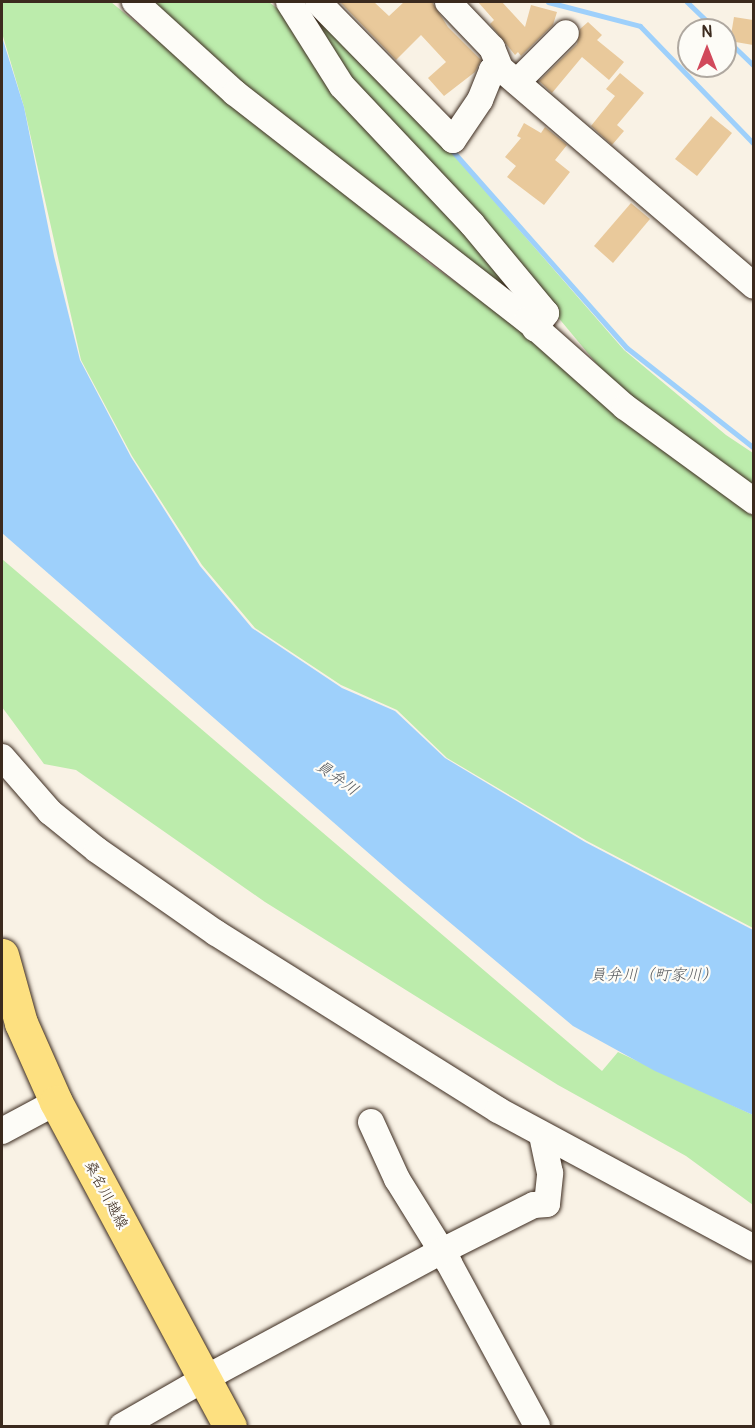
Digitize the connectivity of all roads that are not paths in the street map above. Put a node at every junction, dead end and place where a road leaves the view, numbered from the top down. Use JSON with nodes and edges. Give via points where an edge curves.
{"nodes":[{"id":1,"x":135,"y":2,"type":"edge"},
{"id":2,"x":291,"y":2,"type":"edge"},
{"id":3,"x":318,"y":2,"type":"edge"},
{"id":4,"x":448,"y":2,"type":"edge"},
{"id":5,"x":567,"y":33,"type":"dead end"},
{"id":6,"x":508,"y":75,"type":"junction"},
{"id":7,"x":753,"y":286,"type":"edge"},
{"id":8,"x":535,"y":328,"type":"junction"},
{"id":9,"x":753,"y":501,"type":"edge"},
{"id":10,"x":2,"y":757,"type":"edge"},
{"id":11,"x":2,"y":955,"type":"edge"},
{"id":12,"x":2,"y":996,"type":"edge"},
{"id":13,"x":21,"y":1023,"type":"junction"},
{"id":14,"x":56,"y":1102,"type":"junction"},
{"id":15,"x":371,"y":1122,"type":"dead end"},
{"id":16,"x":2,"y":1131,"type":"edge"},
{"id":17,"x":542,"y":1135,"type":"junction"},
{"id":18,"x":753,"y":1248,"type":"edge"},
{"id":19,"x":440,"y":1252,"type":"junction"},
{"id":20,"x":204,"y":1378,"type":"junction"},
{"id":21,"x":123,"y":1426,"type":"edge"},
{"id":22,"x":230,"y":1426,"type":"edge"},
{"id":23,"x":537,"y":1426,"type":"edge"}],
"edges":[{"from":1,"to":8,"type":"street","via":[[235,93]]},
{"from":2,"to":8,"type":"street","via":[[342,86],[472,224],[546,313]]},
{"from":3,"to":6,"type":"street","via":[[453,140],[480,100],[492,70]]},
{"from":4,"to":6,"type":"street","via":[[492,48]]},
{"from":5,"to":6,"type":"street"},
{"from":6,"to":7,"type":"street"},
{"from":8,"to":9,"type":"street","via":[[625,407]]},
{"from":10,"to":17,"type":"street","via":[[50,812],[97,850],[216,933]]},
{"from":11,"to":13,"type":"main road","name":"桑名川越線"},
{"from":12,"to":13,"type":"street"},
{"from":13,"to":14,"type":"main road","name":"桑名川越線"},
{"from":14,"to":16,"type":"street"},
{"from":14,"to":20,"type":"main road","name":"桑名川越線"},
{"from":15,"to":19,"type":"street","via":[[397,1179]]},
{"from":17,"to":18,"type":"street"},
{"from":17,"to":19,"type":"street","via":[[550,1173],[547,1204],[534,1205]]},
{"from":19,"to":20,"type":"street"},
{"from":19,"to":23,"type":"street"},
{"from":20,"to":21,"type":"street"},
{"from":20,"to":22,"type":"main road","name":"桑名川越線"}]}
